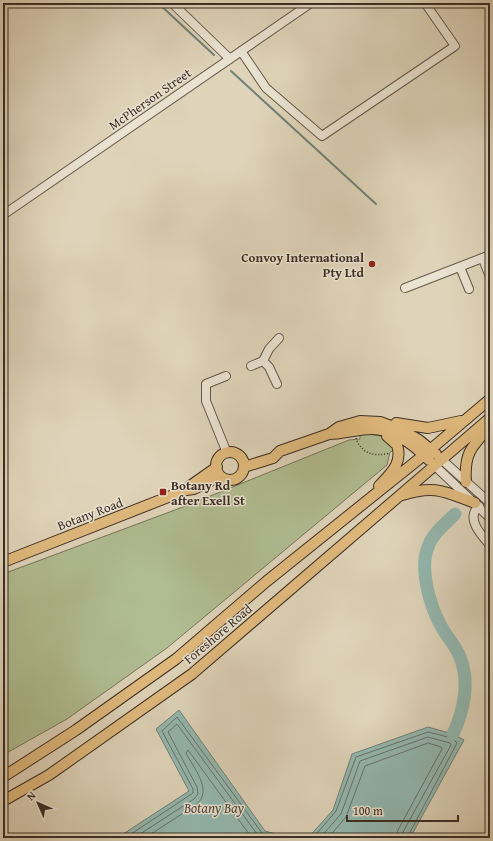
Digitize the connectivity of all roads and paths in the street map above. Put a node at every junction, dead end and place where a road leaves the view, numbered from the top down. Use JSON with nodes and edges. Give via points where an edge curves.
{"nodes":[{"id":1,"x":172,"y":3,"type":"edge"},
{"id":2,"x":311,"y":3,"type":"edge"},
{"id":3,"x":425,"y":3,"type":"edge"},
{"id":4,"x":241,"y":51,"type":"junction"},
{"id":5,"x":230,"y":59,"type":"junction"},
{"id":6,"x":3,"y":215,"type":"edge"},
{"id":7,"x":486,"y":257,"type":"edge"},
{"id":8,"x":460,"y":267,"type":"junction"},
{"id":9,"x":490,"y":277,"type":"edge"},
{"id":10,"x":405,"y":288,"type":"dead end"},
{"id":11,"x":469,"y":289,"type":"dead end"},
{"id":12,"x":280,"y":338,"type":"dead end"},
{"id":13,"x":263,"y":361,"type":"junction"},
{"id":14,"x":251,"y":366,"type":"dead end"},
{"id":15,"x":226,"y":376,"type":"dead end"},
{"id":16,"x":277,"y":384,"type":"dead end"},
{"id":17,"x":490,"y":399,"type":"edge"},
{"id":18,"x":490,"y":418,"type":"edge"},
{"id":19,"x":465,"y":420,"type":"junction"},
{"id":20,"x":380,"y":422,"type":"junction"},
{"id":21,"x":490,"y":427,"type":"edge"},
{"id":22,"x":357,"y":431,"type":"junction"},
{"id":23,"x":328,"y":434,"type":"junction"},
{"id":24,"x":394,"y":452,"type":"dead end"},
{"id":25,"x":428,"y":452,"type":"junction"},
{"id":26,"x":227,"y":453,"type":"junction"},
{"id":27,"x":438,"y":462,"type":"junction"},
{"id":28,"x":243,"y":463,"type":"junction"},
{"id":29,"x":218,"y":471,"type":"junction"},
{"id":30,"x":466,"y":482,"type":"junction"},
{"id":31,"x":399,"y":496,"type":"junction"},
{"id":32,"x":489,"y":501,"type":"edge"},
{"id":33,"x":366,"y":502,"type":"junction"},
{"id":34,"x":477,"y":504,"type":"junction"},
{"id":35,"x":490,"y":518,"type":"edge"},
{"id":36,"x":490,"y":545,"type":"edge"},
{"id":37,"x":3,"y":562,"type":"edge"},
{"id":38,"x":3,"y":776,"type":"edge"},
{"id":39,"x":3,"y":801,"type":"edge"}],
"edges":[{"from":1,"to":5,"type":"street"},
{"from":2,"to":4,"type":"street","name":"McPherson Street"},
{"from":3,"to":4,"type":"street","via":[[455,46],[322,136],[266,88]]},
{"from":4,"to":5,"type":"street","name":"McPherson Street"},
{"from":5,"to":6,"type":"street","name":"McPherson Street"},
{"from":7,"to":8,"type":"street"},
{"from":7,"to":9,"type":"street"},
{"from":8,"to":10,"type":"street"},
{"from":8,"to":11,"type":"street"},
{"from":12,"to":13,"type":"street","via":[[269,349]]},
{"from":13,"to":14,"type":"street"},
{"from":13,"to":16,"type":"street","via":[[269,367]]},
{"from":15,"to":26,"type":"street","via":[[206,384],[206,401]]},
{"from":17,"to":19,"type":"main road"},
{"from":18,"to":27,"type":"main road"},
{"from":19,"to":20,"type":"main road","via":[[428,428]]},
{"from":19,"to":25,"type":"main road"},
{"from":20,"to":23,"type":"main road","via":[[349,423]]},
{"from":20,"to":25,"type":"main road","via":[[419,440]]},
{"from":21,"to":30,"type":"main road","via":[[467,453]]},
{"from":22,"to":23,"type":"main road"},
{"from":22,"to":24,"type":"path","via":[[359,446],[368,453],[381,455]]},
{"from":22,"to":25,"type":"main road","via":[[372,429],[391,434]]},
{"from":22,"to":33,"type":"main road","via":[[389,437],[397,445],[399,452],[398,463]]},
{"from":23,"to":28,"type":"main road","via":[[280,452],[271,451]]},
{"from":25,"to":27,"type":"main road"},
{"from":25,"to":33,"type":"main road","name":"Foreshore Road"},
{"from":26,"to":28,"type":"main road","via":[[235,454]]},
{"from":26,"to":29,"type":"main road","via":[[219,458]]},
{"from":27,"to":30,"type":"street"},
{"from":27,"to":31,"type":"main road","name":"Foreshore Road"},
{"from":27,"to":34,"type":"street"},
{"from":28,"to":29,"type":"main road","via":[[241,475],[233,480],[224,479]]},
{"from":29,"to":37,"type":"main road","name":"Botany Road","via":[[194,489]]},
{"from":30,"to":32,"type":"street"},
{"from":31,"to":34,"type":"main road","via":[[430,489],[445,491]]},
{"from":31,"to":39,"type":"main road","name":"Foreshore Road","via":[[192,674],[48,776]]},
{"from":33,"to":38,"type":"main road","name":"Foreshore Road","via":[[267,581],[176,659],[76,730]]},
{"from":34,"to":35,"type":"street"},
{"from":34,"to":36,"type":"street","via":[[473,517],[477,530]]}]}
